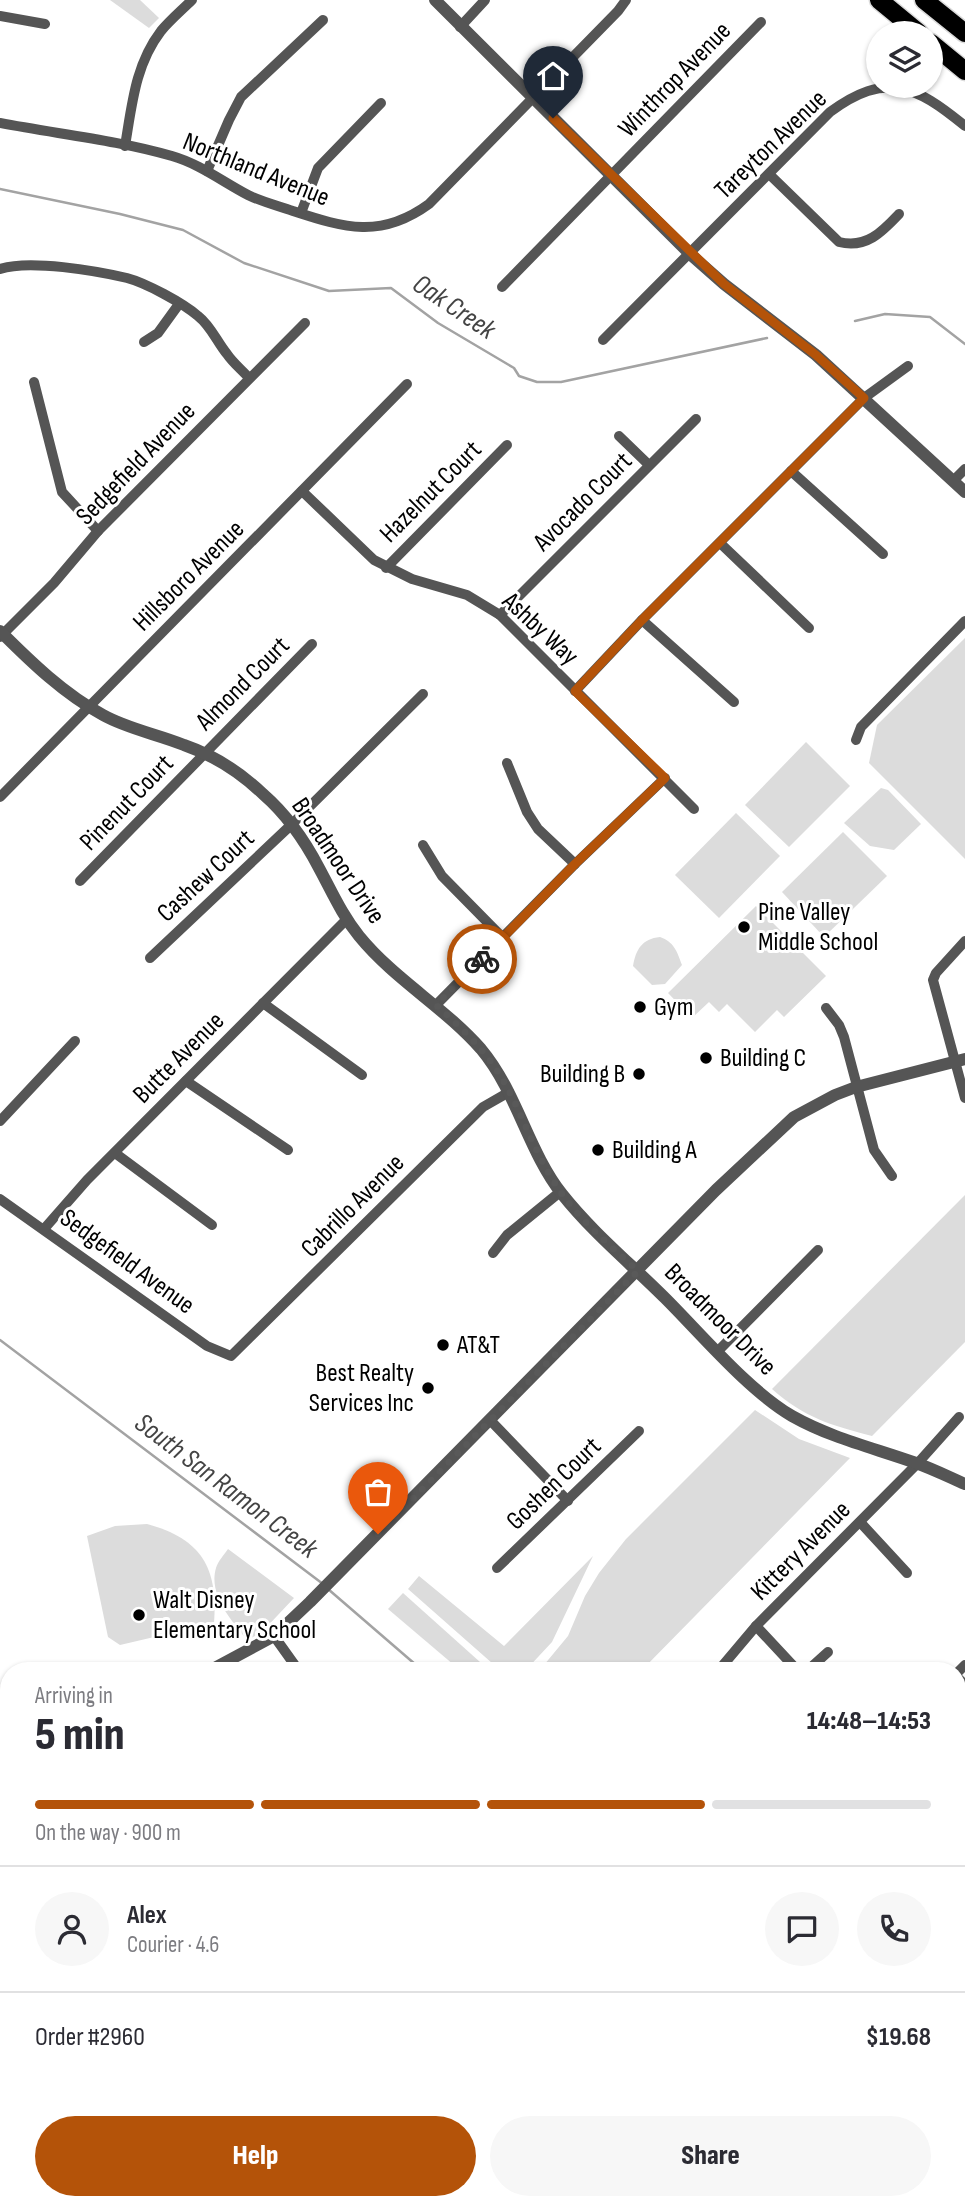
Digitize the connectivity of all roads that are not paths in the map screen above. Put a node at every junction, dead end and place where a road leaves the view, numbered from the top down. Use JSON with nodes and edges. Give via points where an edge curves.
{"nodes":[{"id":1,"x":192,"y":0,"type":"edge"},
{"id":2,"x":435,"y":0,"type":"edge"},
{"id":3,"x":485,"y":0,"type":"edge"},
{"id":4,"x":626,"y":0,"type":"edge"},
{"id":5,"x":879,"y":0,"type":"edge"},
{"id":6,"x":924,"y":0,"type":"edge"},
{"id":7,"x":0,"y":16,"type":"edge"},
{"id":8,"x":323,"y":20,"type":"dead end"},
{"id":9,"x":904,"y":21,"type":"edge"},
{"id":10,"x":761,"y":22,"type":"dead end"},
{"id":11,"x":45,"y":24,"type":"dead end"},
{"id":12,"x":460,"y":27,"type":"junction"},
{"id":13,"x":965,"y":33,"type":"edge"},
{"id":14,"x":943,"y":53,"type":"edge"},
{"id":15,"x":965,"y":71,"type":"edge"},
{"id":16,"x":534,"y":99,"type":"junction"},
{"id":17,"x":381,"y":103,"type":"dead end"},
{"id":18,"x":0,"y":123,"type":"edge"},
{"id":19,"x":965,"y":126,"type":"edge"},
{"id":20,"x":125,"y":146,"type":"junction"},
{"id":21,"x":207,"y":171,"type":"junction"},
{"id":22,"x":768,"y":174,"type":"junction"},
{"id":23,"x":611,"y":175,"type":"junction"},
{"id":24,"x":301,"y":213,"type":"junction"},
{"id":25,"x":899,"y":214,"type":"dead end"},
{"id":26,"x":690,"y":254,"type":"junction"},
{"id":27,"x":0,"y":270,"type":"edge"},
{"id":28,"x":502,"y":287,"type":"dead end"},
{"id":29,"x":179,"y":304,"type":"junction"},
{"id":30,"x":305,"y":323,"type":"dead end"},
{"id":31,"x":603,"y":340,"type":"dead end"},
{"id":32,"x":144,"y":342,"type":"dead end"},
{"id":33,"x":908,"y":366,"type":"dead end"},
{"id":34,"x":249,"y":378,"type":"junction"},
{"id":35,"x":34,"y":382,"type":"dead end"},
{"id":36,"x":407,"y":384,"type":"dead end"},
{"id":37,"x":864,"y":398,"type":"junction"},
{"id":38,"x":696,"y":419,"type":"dead end"},
{"id":39,"x":619,"y":436,"type":"dead end"},
{"id":40,"x":507,"y":445,"type":"dead end"},
{"id":41,"x":649,"y":464,"type":"junction"},
{"id":42,"x":965,"y":469,"type":"edge"},
{"id":43,"x":791,"y":471,"type":"junction"},
{"id":44,"x":953,"y":481,"type":"junction"},
{"id":45,"x":302,"y":492,"type":"junction"},
{"id":46,"x":965,"y":492,"type":"edge"},
{"id":47,"x":98,"y":531,"type":"junction"},
{"id":48,"x":720,"y":543,"type":"junction"},
{"id":49,"x":883,"y":554,"type":"dead end"},
{"id":50,"x":386,"y":568,"type":"junction"},
{"id":51,"x":500,"y":615,"type":"junction"},
{"id":52,"x":642,"y":620,"type":"junction"},
{"id":53,"x":965,"y":621,"type":"edge"},
{"id":54,"x":810,"y":628,"type":"dead end"},
{"id":55,"x":1,"y":634,"type":"edge"},
{"id":56,"x":312,"y":644,"type":"dead end"},
{"id":57,"x":575,"y":691,"type":"junction"},
{"id":58,"x":423,"y":694,"type":"dead end"},
{"id":59,"x":734,"y":702,"type":"dead end"},
{"id":60,"x":89,"y":707,"type":"junction"},
{"id":61,"x":856,"y":740,"type":"dead end"},
{"id":62,"x":204,"y":753,"type":"junction"},
{"id":63,"x":507,"y":763,"type":"dead end"},
{"id":64,"x":665,"y":778,"type":"junction"},
{"id":65,"x":0,"y":797,"type":"edge"},
{"id":66,"x":694,"y":809,"type":"dead end"},
{"id":67,"x":291,"y":825,"type":"junction"},
{"id":68,"x":423,"y":845,"type":"dead end"},
{"id":69,"x":575,"y":864,"type":"junction"},
{"id":70,"x":80,"y":881,"type":"dead end"},
{"id":71,"x":346,"y":920,"type":"junction"},
{"id":72,"x":503,"y":938,"type":"junction"},
{"id":73,"x":965,"y":941,"type":"edge"},
{"id":74,"x":150,"y":958,"type":"dead end"},
{"id":75,"x":263,"y":1003,"type":"junction"},
{"id":76,"x":436,"y":1005,"type":"junction"},
{"id":77,"x":826,"y":1008,"type":"dead end"},
{"id":78,"x":75,"y":1041,"type":"dead end"},
{"id":79,"x":960,"y":1061,"type":"edge"},
{"id":80,"x":362,"y":1075,"type":"dead end"},
{"id":81,"x":186,"y":1081,"type":"junction"},
{"id":82,"x":856,"y":1087,"type":"junction"},
{"id":83,"x":509,"y":1092,"type":"junction"},
{"id":84,"x":965,"y":1098,"type":"edge"},
{"id":85,"x":0,"y":1121,"type":"edge"},
{"id":86,"x":288,"y":1150,"type":"dead end"},
{"id":87,"x":115,"y":1153,"type":"junction"},
{"id":88,"x":892,"y":1176,"type":"dead end"},
{"id":89,"x":560,"y":1192,"type":"junction"},
{"id":90,"x":0,"y":1199,"type":"edge"},
{"id":91,"x":212,"y":1225,"type":"dead end"},
{"id":92,"x":44,"y":1229,"type":"junction"},
{"id":93,"x":818,"y":1250,"type":"dead end"},
{"id":94,"x":493,"y":1253,"type":"dead end"},
{"id":95,"x":638,"y":1271,"type":"junction"},
{"id":96,"x":718,"y":1351,"type":"junction"},
{"id":97,"x":231,"y":1356,"type":"joint"},
{"id":98,"x":960,"y":1417,"type":"dead end"},
{"id":99,"x":490,"y":1420,"type":"junction"},
{"id":100,"x":639,"y":1431,"type":"dead end"},
{"id":101,"x":917,"y":1464,"type":"junction"},
{"id":102,"x":965,"y":1484,"type":"edge"},
{"id":103,"x":568,"y":1501,"type":"junction"},
{"id":104,"x":860,"y":1522,"type":"junction"},
{"id":105,"x":497,"y":1568,"type":"dead end"},
{"id":106,"x":907,"y":1573,"type":"dead end"},
{"id":107,"x":756,"y":1626,"type":"junction"},
{"id":108,"x":274,"y":1636,"type":"junction"},
{"id":109,"x":828,"y":1652,"type":"dead end"},
{"id":110,"x":226,"y":1662,"type":"edge"},
{"id":111,"x":293,"y":1662,"type":"edge"},
{"id":112,"x":726,"y":1662,"type":"edge"},
{"id":113,"x":790,"y":1662,"type":"edge"},
{"id":114,"x":817,"y":1662,"type":"edge"}],
"edges":[{"from":1,"to":20,"type":"street","via":[[145,55]]},
{"from":2,"to":12,"type":"street"},
{"from":3,"to":12,"type":"street"},
{"from":4,"to":16,"type":"street","name":"Northland Avenue"},
{"from":5,"to":9,"type":"highway"},
{"from":6,"to":13,"type":"highway"},
{"from":7,"to":11,"type":"street"},
{"from":8,"to":21,"type":"street","via":[[241,97]]},
{"from":10,"to":23,"type":"street","name":"Winthrop Avenue"},
{"from":12,"to":16,"type":"street"},
{"from":14,"to":15,"type":"highway"},
{"from":16,"to":23,"type":"street"},
{"from":16,"to":24,"type":"street","name":"Northland Avenue","via":[[414,215],[365,228]]},
{"from":17,"to":24,"type":"street","via":[[318,168]]},
{"from":18,"to":20,"type":"street","name":"Northland Avenue"},
{"from":19,"to":22,"type":"street","name":"Tareyton Avenue","via":[[918,92],[872,89],[850,97],[830,112]]},
{"from":20,"to":21,"type":"street","name":"Northland Avenue","via":[[174,157]]},
{"from":21,"to":24,"type":"street","name":"Northland Avenue","via":[[251,196]]},
{"from":22,"to":25,"type":"street","via":[[839,242],[869,241]]},
{"from":22,"to":26,"type":"street","name":"Tareyton Avenue"},
{"from":23,"to":26,"type":"street"},
{"from":23,"to":28,"type":"street","name":"Winthrop Avenue"},
{"from":26,"to":31,"type":"street","name":"Tareyton Avenue"},
{"from":26,"to":37,"type":"street"},
{"from":27,"to":29,"type":"street","via":[[39,264],[128,278]]},
{"from":29,"to":32,"type":"street","via":[[158,333]]},
{"from":29,"to":34,"type":"street","via":[[198,315]]},
{"from":30,"to":34,"type":"street","name":"Sedgefield Avenue"},
{"from":33,"to":37,"type":"street"},
{"from":34,"to":47,"type":"street","name":"Sedgefield Avenue"},
{"from":35,"to":47,"type":"street","via":[[62,492]]},
{"from":36,"to":45,"type":"street","name":"Hillsboro Avenue"},
{"from":37,"to":43,"type":"street"},
{"from":37,"to":44,"type":"street"},
{"from":38,"to":41,"type":"street","name":"Avocado Court"},
{"from":39,"to":41,"type":"street"},
{"from":40,"to":50,"type":"street","name":"Hazelnut Court"},
{"from":41,"to":51,"type":"street","name":"Avocado Court"},
{"from":42,"to":44,"type":"street"},
{"from":43,"to":48,"type":"street"},
{"from":43,"to":49,"type":"street"},
{"from":44,"to":46,"type":"street"},
{"from":45,"to":50,"type":"street","name":"Ashby Way"},
{"from":45,"to":60,"type":"street","name":"Hillsboro Avenue"},
{"from":47,"to":55,"type":"street","name":"Sedgefield Avenue","via":[[54,583]]},
{"from":48,"to":52,"type":"street"},
{"from":48,"to":54,"type":"street"},
{"from":50,"to":51,"type":"street","name":"Ashby Way","via":[[467,594]]},
{"from":51,"to":57,"type":"street","name":"Ashby Way"},
{"from":52,"to":57,"type":"street"},
{"from":52,"to":59,"type":"street"},
{"from":53,"to":61,"type":"street","via":[[861,727]]},
{"from":55,"to":60,"type":"street","name":"Broadmoor Drive"},
{"from":56,"to":62,"type":"street","name":"Almond Court"},
{"from":57,"to":64,"type":"street","name":"Ashby Way"},
{"from":58,"to":67,"type":"street","name":"Cashew Court"},
{"from":60,"to":62,"type":"street","name":"Broadmoor Drive"},
{"from":60,"to":65,"type":"street","name":"Hillsboro Avenue"},
{"from":62,"to":67,"type":"street","name":"Broadmoor Drive","via":[[263,793]]},
{"from":62,"to":70,"type":"street","name":"Pinenut Court"},
{"from":63,"to":69,"type":"street","via":[[538,829]]},
{"from":64,"to":66,"type":"street","name":"Ashby Way"},
{"from":64,"to":69,"type":"street"},
{"from":67,"to":71,"type":"street","name":"Broadmoor Drive"},
{"from":67,"to":74,"type":"street","name":"Cashew Court"},
{"from":68,"to":72,"type":"street","via":[[442,876]]},
{"from":69,"to":72,"type":"street"},
{"from":71,"to":75,"type":"street","name":"Butte Avenue"},
{"from":71,"to":76,"type":"street","name":"Broadmoor Drive","via":[[384,964]]},
{"from":72,"to":76,"type":"street"},
{"from":73,"to":79,"type":"street","via":[[933,981]]},
{"from":75,"to":80,"type":"street"},
{"from":75,"to":81,"type":"street","name":"Butte Avenue"},
{"from":76,"to":83,"type":"street","name":"Broadmoor Drive","via":[[481,1050]]},
{"from":77,"to":82,"type":"street","via":[[844,1037]]},
{"from":78,"to":85,"type":"street"},
{"from":79,"to":82,"type":"street"},
{"from":79,"to":84,"type":"street"},
{"from":81,"to":86,"type":"street"},
{"from":81,"to":87,"type":"street","name":"Butte Avenue"},
{"from":82,"to":88,"type":"street","via":[[874,1150]]},
{"from":82,"to":95,"type":"street","via":[[794,1117]]},
{"from":83,"to":89,"type":"street","name":"Broadmoor Drive"},
{"from":83,"to":97,"type":"street","name":"Cabrillo Avenue","via":[[483,1107]]},
{"from":87,"to":91,"type":"street"},
{"from":87,"to":92,"type":"street","name":"Butte Avenue"},
{"from":89,"to":94,"type":"street","via":[[507,1235]]},
{"from":89,"to":95,"type":"street","name":"Broadmoor Drive"},
{"from":90,"to":92,"type":"street","name":"Sedgefield Avenue"},
{"from":92,"to":97,"type":"street","name":"Sedgefield Avenue","via":[[207,1346]]},
{"from":93,"to":96,"type":"street"},
{"from":95,"to":96,"type":"street","name":"Broadmoor Drive"},
{"from":95,"to":99,"type":"street"},
{"from":96,"to":101,"type":"street","name":"Broadmoor Drive","via":[[789,1415],[824,1433]]},
{"from":98,"to":101,"type":"street","name":"Kittery Avenue"},
{"from":99,"to":103,"type":"street"},
{"from":99,"to":108,"type":"street"},
{"from":100,"to":103,"type":"street","name":"Goshen Court"},
{"from":101,"to":102,"type":"street","name":"Broadmoor Drive"},
{"from":101,"to":104,"type":"street","name":"Kittery Avenue"},
{"from":103,"to":105,"type":"street","name":"Goshen Court"},
{"from":104,"to":106,"type":"street"},
{"from":104,"to":107,"type":"street","name":"Kittery Avenue"},
{"from":107,"to":112,"type":"street","name":"Kittery Avenue"},
{"from":107,"to":113,"type":"street"},
{"from":108,"to":110,"type":"street"},
{"from":108,"to":111,"type":"street"},
{"from":109,"to":114,"type":"street"}]}
